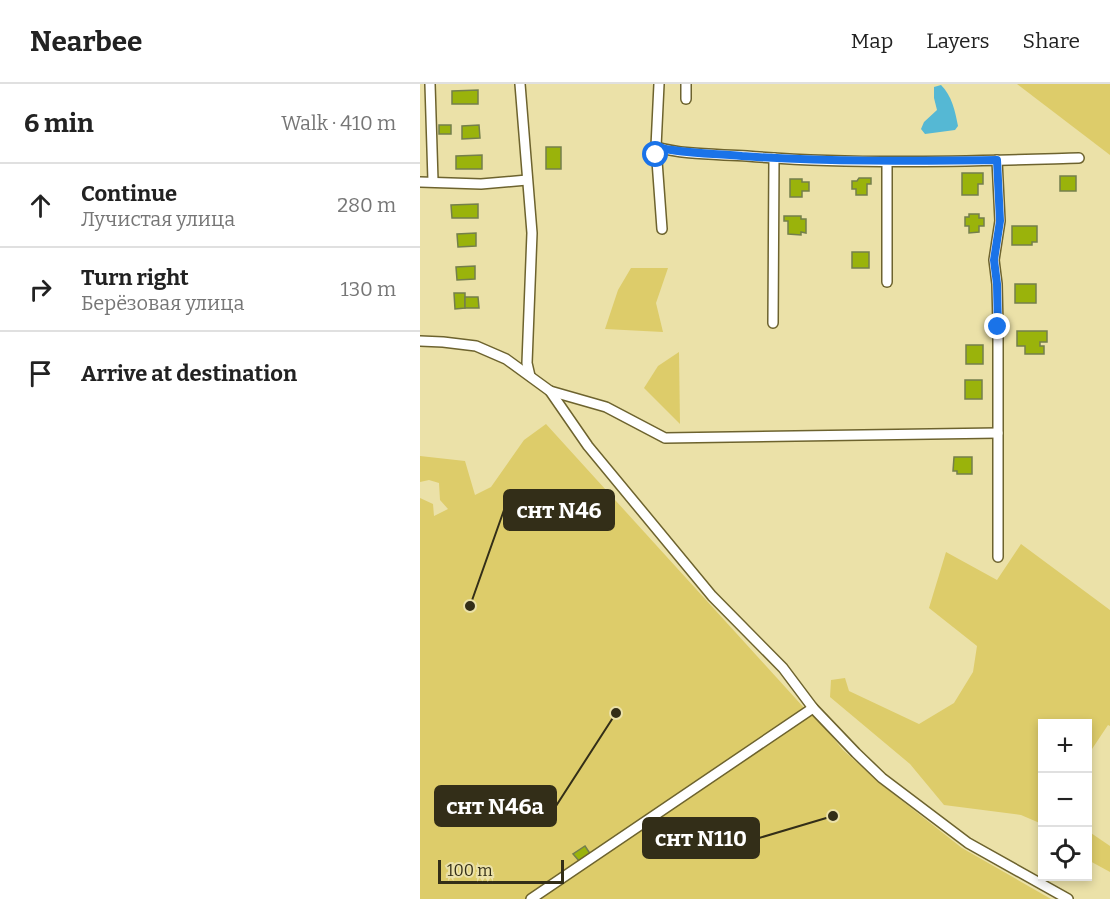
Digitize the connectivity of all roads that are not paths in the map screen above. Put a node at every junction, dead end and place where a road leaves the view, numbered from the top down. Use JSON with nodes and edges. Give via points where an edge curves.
{"nodes":[{"id":1,"x":430,"y":84,"type":"edge"},
{"id":2,"x":520,"y":84,"type":"edge"},
{"id":3,"x":659,"y":84,"type":"edge"},
{"id":4,"x":686,"y":84,"type":"edge"},
{"id":5,"x":686,"y":99,"type":"dead end"},
{"id":6,"x":656,"y":147,"type":"junction"},
{"id":7,"x":774,"y":158,"type":"junction"},
{"id":8,"x":1079,"y":158,"type":"dead end"},
{"id":9,"x":997,"y":160,"type":"junction"},
{"id":10,"x":887,"y":162,"type":"junction"},
{"id":11,"x":527,"y":180,"type":"junction"},
{"id":12,"x":433,"y":181,"type":"junction"},
{"id":13,"x":420,"y":182,"type":"edge"},
{"id":14,"x":662,"y":229,"type":"dead end"},
{"id":15,"x":887,"y":282,"type":"dead end"},
{"id":16,"x":773,"y":323,"type":"dead end"},
{"id":17,"x":420,"y":341,"type":"edge"},
{"id":18,"x":530,"y":376,"type":"junction"},
{"id":19,"x":550,"y":391,"type":"junction"},
{"id":20,"x":998,"y":433,"type":"junction"},
{"id":21,"x":998,"y":556,"type":"dead end"},
{"id":22,"x":813,"y":708,"type":"junction"},
{"id":23,"x":531,"y":899,"type":"edge"},
{"id":24,"x":1068,"y":899,"type":"edge"}],
"edges":[{"from":1,"to":12,"type":"street"},
{"from":2,"to":11,"type":"street"},
{"from":3,"to":6,"type":"street"},
{"from":4,"to":5,"type":"street"},
{"from":6,"to":7,"type":"street"},
{"from":6,"to":14,"type":"street"},
{"from":7,"to":10,"type":"street"},
{"from":7,"to":16,"type":"street"},
{"from":8,"to":9,"type":"street"},
{"from":9,"to":10,"type":"street"},
{"from":9,"to":20,"type":"street","via":[[1000,221],[994,260]]},
{"from":10,"to":15,"type":"street"},
{"from":11,"to":12,"type":"street","via":[[481,184]]},
{"from":11,"to":18,"type":"street","via":[[531,233],[527,363]]},
{"from":12,"to":13,"type":"street"},
{"from":17,"to":18,"type":"street","via":[[476,346],[506,359]]},
{"from":18,"to":19,"type":"street"},
{"from":19,"to":20,"type":"street","via":[[606,407],[665,438]]},
{"from":19,"to":22,"type":"street","via":[[588,446],[712,596],[783,668]]},
{"from":20,"to":21,"type":"street"},
{"from":22,"to":23,"type":"street"},
{"from":22,"to":24,"type":"street","via":[[882,778],[968,843]]}]}
